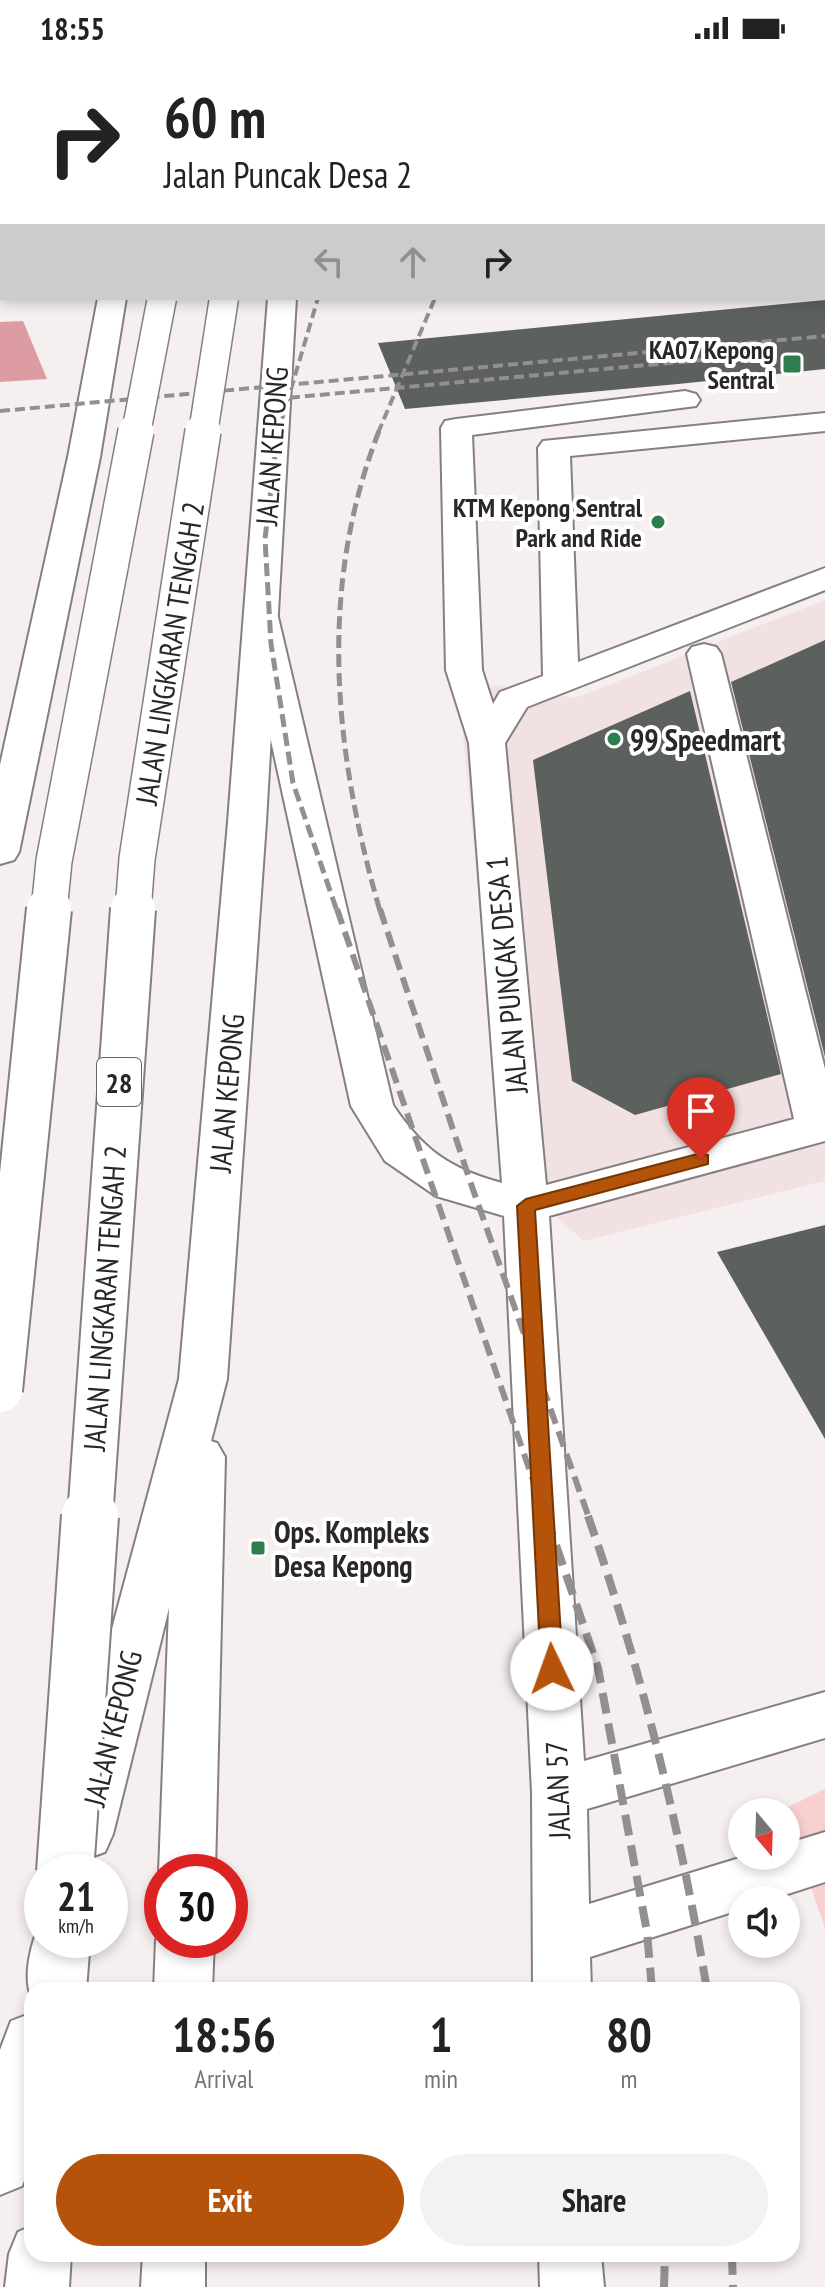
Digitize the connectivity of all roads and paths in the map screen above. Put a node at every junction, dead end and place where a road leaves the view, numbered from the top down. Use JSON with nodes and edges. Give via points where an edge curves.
{"nodes":[{"id":1,"x":112,"y":300,"type":"edge"},
{"id":2,"x":162,"y":300,"type":"edge"},
{"id":3,"x":224,"y":300,"type":"edge"},
{"id":4,"x":282,"y":300,"type":"edge"},
{"id":5,"x":685,"y":400,"type":"dead end"},
{"id":6,"x":825,"y":422,"type":"edge"},
{"id":7,"x":825,"y":578,"type":"edge"},
{"id":8,"x":825,"y":604,"type":"edge"},
{"id":9,"x":261,"y":617,"type":"junction"},
{"id":10,"x":704,"y":654,"type":"junction"},
{"id":11,"x":561,"y":681,"type":"junction"},
{"id":12,"x":487,"y":743,"type":"junction"},
{"id":13,"x":9,"y":756,"type":"edge"},
{"id":14,"x":0,"y":852,"type":"edge"},
{"id":15,"x":822,"y":1127,"type":"edge"},
{"id":16,"x":526,"y":1206,"type":"junction"},
{"id":17,"x":203,"y":1379,"type":"junction"},
{"id":18,"x":0,"y":1390,"type":"edge"},
{"id":19,"x":825,"y":1715,"type":"edge"},
{"id":20,"x":559,"y":1793,"type":"junction"},
{"id":21,"x":66,"y":1854,"type":"edge"},
{"id":22,"x":80,"y":1854,"type":"edge"},
{"id":23,"x":188,"y":1854,"type":"edge"},
{"id":24,"x":825,"y":1857,"type":"edge"},
{"id":25,"x":54,"y":1958,"type":"edge"},
{"id":26,"x":58,"y":1958,"type":"edge"},
{"id":27,"x":184,"y":1958,"type":"edge"},
{"id":28,"x":561,"y":1965,"type":"edge"},
{"id":29,"x":47,"y":1982,"type":"edge"},
{"id":30,"x":57,"y":1982,"type":"edge"},
{"id":31,"x":183,"y":1982,"type":"edge"},
{"id":32,"x":24,"y":2072,"type":"edge"},
{"id":33,"x":0,"y":2165,"type":"edge"},
{"id":34,"x":39,"y":2262,"type":"edge"},
{"id":35,"x":174,"y":2262,"type":"edge"},
{"id":36,"x":570,"y":2262,"type":"edge"},
{"id":37,"x":37,"y":2287,"type":"edge"},
{"id":38,"x":173,"y":2287,"type":"edge"},
{"id":39,"x":572,"y":2287,"type":"edge"}],
"edges":[{"from":1,"to":13,"type":"main road","via":[[84,457]]},
{"from":2,"to":18,"type":"main road","bridge":true,"via":[[54,861]]},
{"from":3,"to":21,"type":"main road","name":"JALAN LINGKARAN TENGAH 2","number":"28","bridge":true,"via":[[137,859]]},
{"from":4,"to":9,"type":"main road","name":"JALAN KEPONG"},
{"from":5,"to":12,"type":"main road","name":"JALAN PUNCAK DESA 1","via":[[456,428],[464,670]]},
{"from":6,"to":11,"type":"main road","via":[[554,448]]},
{"from":7,"to":11,"type":"main road"},
{"from":8,"to":10,"type":"main road"},
{"from":9,"to":16,"type":"main road","via":[[372,1106],[400,1150],[452,1185]]},
{"from":9,"to":17,"type":"main road","name":"JALAN KEPONG"},
{"from":10,"to":12,"type":"main road"},
{"from":10,"to":15,"type":"main road"},
{"from":11,"to":12,"type":"main road","via":[[513,700]]},
{"from":12,"to":16,"type":"main road","name":"JALAN PUNCAK DESA 1"},
{"from":13,"to":14,"type":"main road"},
{"from":15,"to":16,"type":"main road"},
{"from":16,"to":20,"type":"main road","name":"JALAN 57"},
{"from":17,"to":22,"type":"main road","name":"JALAN KEPONG"},
{"from":17,"to":23,"type":"main road"},
{"from":19,"to":20,"type":"main road"},
{"from":20,"to":28,"type":"main road","name":"JALAN 57"},
{"from":24,"to":28,"type":"main road"},
{"from":25,"to":29,"type":"main road"},
{"from":26,"to":30,"type":"main road"},
{"from":27,"to":31,"type":"main road"},
{"from":32,"to":33,"type":"main road"},
{"from":34,"to":37,"type":"main road"},
{"from":35,"to":38,"type":"main road"},
{"from":36,"to":39,"type":"main road"}]}
